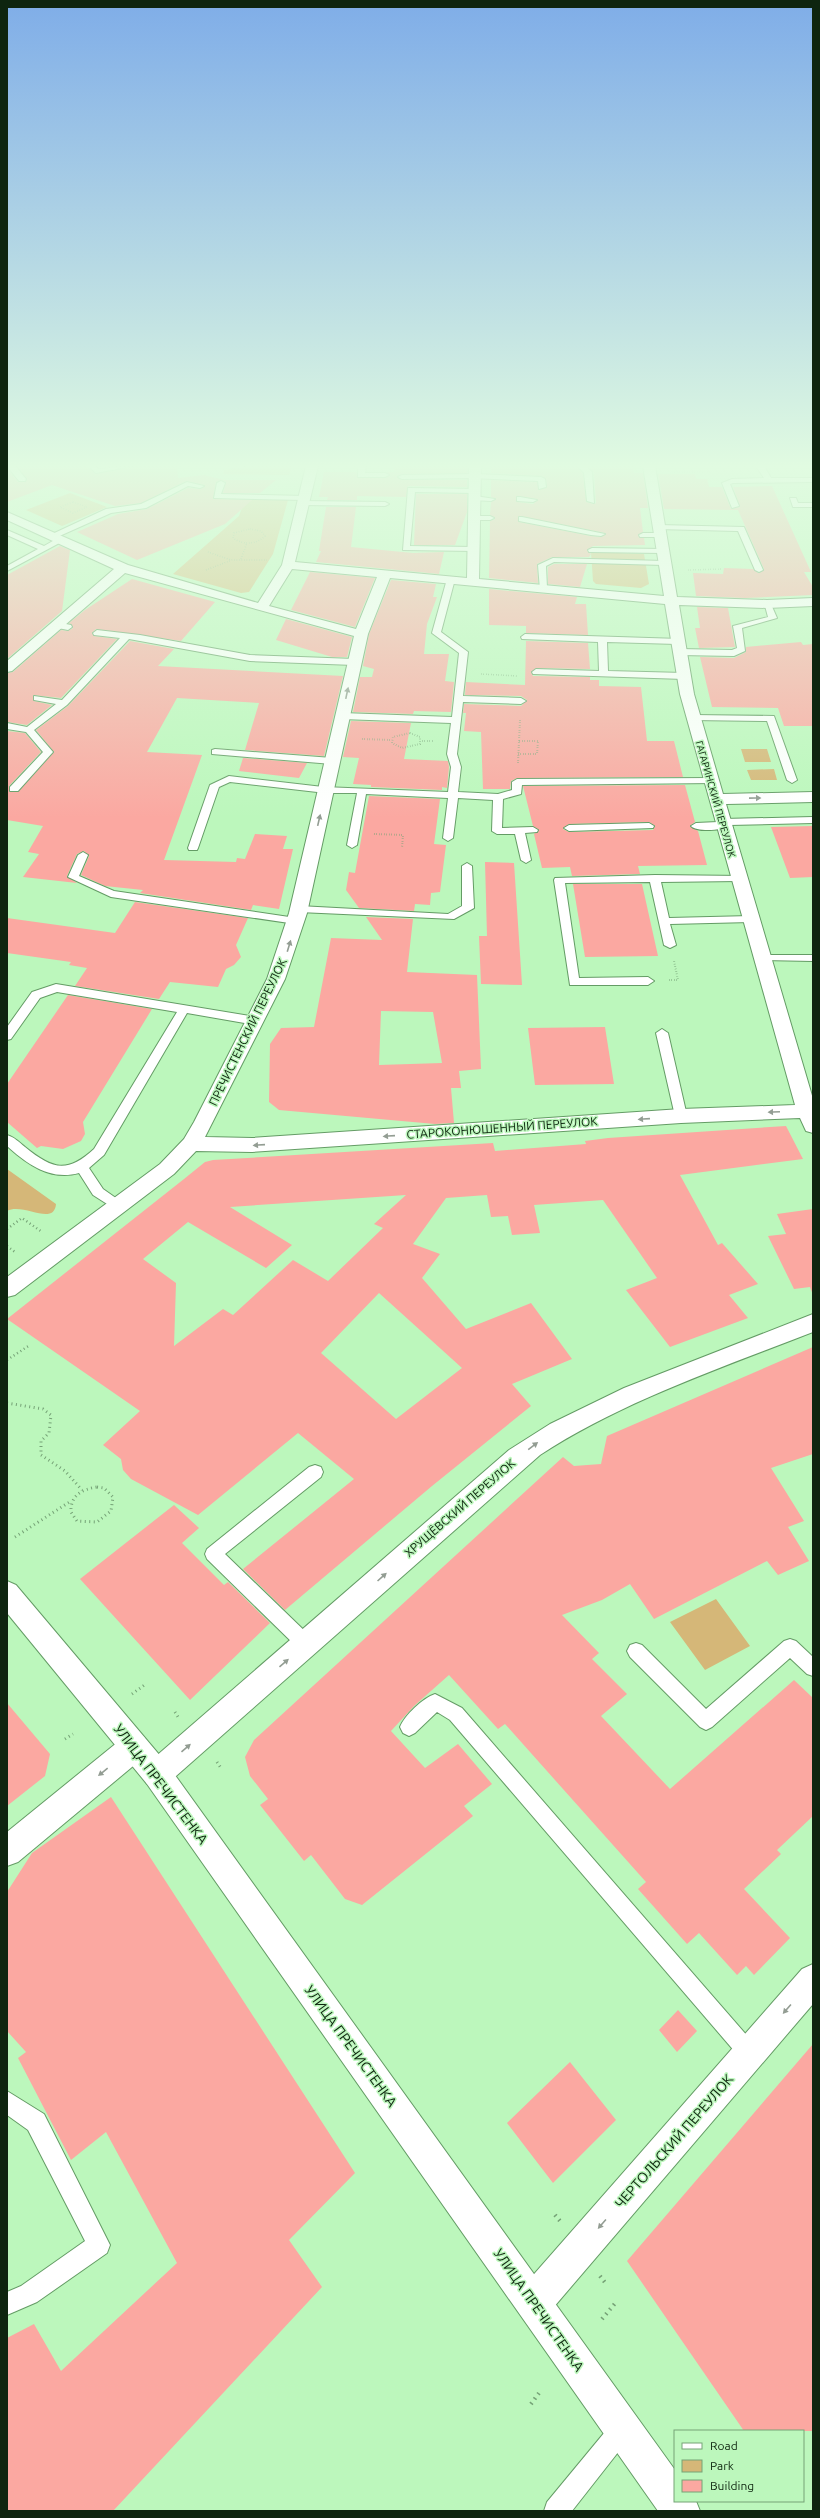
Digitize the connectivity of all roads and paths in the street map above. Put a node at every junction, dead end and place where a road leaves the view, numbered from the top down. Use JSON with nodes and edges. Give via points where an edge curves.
{"nodes":[{"id":1,"x":107,"y":584,"type":"edge"},
{"id":2,"x":176,"y":584,"type":"edge"},
{"id":3,"x":276,"y":584,"type":"edge"},
{"id":4,"x":381,"y":584,"type":"edge"},
{"id":5,"x":450,"y":584,"type":"edge"},
{"id":6,"x":498,"y":584,"type":"edge"},
{"id":7,"x":543,"y":584,"type":"edge"},
{"id":8,"x":667,"y":584,"type":"edge"},
{"id":9,"x":543,"y":588,"type":"junction"},
{"id":10,"x":670,"y":600,"type":"junction"},
{"id":11,"x":813,"y":602,"type":"edge"},
{"id":12,"x":767,"y":604,"type":"junction"},
{"id":13,"x":261,"y":608,"type":"junction"},
{"id":14,"x":98,"y":633,"type":"dead end"},
{"id":15,"x":360,"y":634,"type":"junction"},
{"id":16,"x":126,"y":637,"type":"junction"},
{"id":17,"x":525,"y":637,"type":"dead end"},
{"id":18,"x":602,"y":639,"type":"junction"},
{"id":19,"x":678,"y":647,"type":"junction"},
{"id":20,"x":354,"y":662,"type":"junction"},
{"id":21,"x":7,"y":668,"type":"edge"},
{"id":22,"x":536,"y":672,"type":"joint"},
{"id":23,"x":461,"y":673,"type":"junction"},
{"id":24,"x":604,"y":674,"type":"junction"},
{"id":25,"x":684,"y":676,"type":"junction"},
{"id":26,"x":37,"y":698,"type":"dead end"},
{"id":27,"x":458,"y":699,"type":"junction"},
{"id":28,"x":521,"y":701,"type":"joint"},
{"id":29,"x":64,"y":703,"type":"junction"},
{"id":30,"x":342,"y":716,"type":"junction"},
{"id":31,"x":694,"y":718,"type":"junction"},
{"id":32,"x":456,"y":720,"type":"junction"},
{"id":33,"x":7,"y":726,"type":"edge"},
{"id":34,"x":29,"y":730,"type":"junction"},
{"id":35,"x":356,"y":738,"type":"dead end"},
{"id":36,"x":391,"y":740,"type":"junction"},
{"id":37,"x":519,"y":741,"type":"junction"},
{"id":38,"x":215,"y":752,"type":"dead end"},
{"id":39,"x":518,"y":754,"type":"junction"},
{"id":40,"x":332,"y":761,"type":"junction"},
{"id":41,"x":792,"y":780,"type":"dead end"},
{"id":42,"x":711,"y":781,"type":"junction"},
{"id":43,"x":517,"y":782,"type":"junction"},
{"id":44,"x":14,"y":789,"type":"dead end"},
{"id":45,"x":326,"y":790,"type":"junction"},
{"id":46,"x":362,"y":791,"type":"junction"},
{"id":47,"x":453,"y":795,"type":"junction"},
{"id":48,"x":498,"y":797,"type":"junction"},
{"id":49,"x":813,"y":797,"type":"edge"},
{"id":50,"x":716,"y":799,"type":"junction"},
{"id":51,"x":813,"y":820,"type":"edge"},
{"id":52,"x":723,"y":824,"type":"junction"},
{"id":53,"x":649,"y":826,"type":"dead end"},
{"id":54,"x":696,"y":826,"type":"dead end"},
{"id":55,"x":569,"y":828,"type":"dead end"},
{"id":56,"x":519,"y":830,"type":"junction"},
{"id":57,"x":534,"y":830,"type":"dead end"},
{"id":58,"x":354,"y":833,"type":"junction"},
{"id":59,"x":448,"y":838,"type":"dead end"},
{"id":60,"x":352,"y":845,"type":"dead end"},
{"id":61,"x":193,"y":848,"type":"dead end"},
{"id":62,"x":402,"y":848,"type":"dead end"},
{"id":63,"x":83,"y":855,"type":"dead end"},
{"id":64,"x":526,"y":860,"type":"dead end"},
{"id":65,"x":467,"y":866,"type":"dead end"},
{"id":66,"x":655,"y":878,"type":"junction"},
{"id":67,"x":739,"y":878,"type":"junction"},
{"id":68,"x":297,"y":915,"type":"junction"},
{"id":69,"x":751,"y":919,"type":"junction"},
{"id":70,"x":664,"y":920,"type":"junction"},
{"id":71,"x":670,"y":945,"type":"joint"},
{"id":72,"x":762,"y":958,"type":"junction"},
{"id":73,"x":813,"y":958,"type":"edge"},
{"id":74,"x":648,"y":981,"type":"joint"},
{"id":75,"x":184,"y":1009,"type":"junction"},
{"id":76,"x":256,"y":1021,"type":"junction"},
{"id":77,"x":662,"y":1033,"type":"dead end"},
{"id":78,"x":7,"y":1036,"type":"edge"},
{"id":79,"x":681,"y":1116,"type":"junction"},
{"id":80,"x":811,"y":1116,"type":"edge"},
{"id":81,"x":7,"y":1139,"type":"edge"},
{"id":82,"x":191,"y":1144,"type":"junction"},
{"id":83,"x":81,"y":1166,"type":"junction"},
{"id":84,"x":118,"y":1206,"type":"junction"},
{"id":85,"x":7,"y":1229,"type":"edge"},
{"id":86,"x":48,"y":1236,"type":"dead end"},
{"id":87,"x":7,"y":1289,"type":"edge"},
{"id":88,"x":813,"y":1323,"type":"edge"},
{"id":89,"x":30,"y":1346,"type":"dead end"},
{"id":90,"x":7,"y":1360,"type":"edge"},
{"id":91,"x":7,"y":1403,"type":"edge"},
{"id":92,"x":315,"y":1472,"type":"dead end"},
{"id":93,"x":82,"y":1490,"type":"junction"},
{"id":94,"x":72,"y":1501,"type":"junction"},
{"id":95,"x":15,"y":1537,"type":"dead end"},
{"id":96,"x":7,"y":1593,"type":"edge"},
{"id":97,"x":306,"y":1644,"type":"junction"},
{"id":98,"x":636,"y":1651,"type":"dead end"},
{"id":99,"x":813,"y":1668,"type":"edge"},
{"id":100,"x":146,"y":1684,"type":"dead end"},
{"id":101,"x":132,"y":1694,"type":"dead end"},
{"id":102,"x":409,"y":1727,"type":"dead end"},
{"id":103,"x":73,"y":1734,"type":"dead end"},
{"id":104,"x":65,"y":1739,"type":"dead end"},
{"id":105,"x":134,"y":1747,"type":"junction"},
{"id":106,"x":157,"y":1774,"type":"junction"},
{"id":107,"x":7,"y":1851,"type":"edge"},
{"id":108,"x":811,"y":1987,"type":"edge"},
{"id":109,"x":749,"y":2053,"type":"junction"},
{"id":110,"x":9,"y":2106,"type":"edge"},
{"id":111,"x":598,"y":2273,"type":"dead end"},
{"id":112,"x":607,"y":2285,"type":"dead end"},
{"id":113,"x":617,"y":2301,"type":"dead end"},
{"id":114,"x":534,"y":2302,"type":"junction"},
{"id":115,"x":7,"y":2304,"type":"edge"},
{"id":116,"x":602,"y":2319,"type":"dead end"},
{"id":117,"x":539,"y":2393,"type":"dead end"},
{"id":118,"x":531,"y":2404,"type":"dead end"},
{"id":119,"x":623,"y":2429,"type":"junction"},
{"id":120,"x":674,"y":2501,"type":"edge"},
{"id":121,"x":675,"y":2502,"type":"edge"},
{"id":122,"x":556,"y":2511,"type":"edge"},
{"id":123,"x":681,"y":2511,"type":"edge"}],
"edges":[{"from":1,"to":21,"type":"street","via":[[62,626]]},
{"from":2,"to":13,"type":"street"},
{"from":3,"to":13,"type":"street"},
{"from":4,"to":15,"type":"street","name":"ПРЕЧИСТЕНСКИЙ ПЕРЕУЛОК"},
{"from":5,"to":23,"type":"lane","via":[[436,633],[464,652]]},
{"from":6,"to":9,"type":"street"},
{"from":7,"to":9,"type":"lane"},
{"from":8,"to":10,"type":"street","name":"ГАГАРИНСКИЙ ПЕРЕУЛОК"},
{"from":9,"to":10,"type":"street"},
{"from":10,"to":12,"type":"street"},
{"from":10,"to":19,"type":"street","name":"ГАГАРИНСКИЙ ПЕРЕУЛОК"},
{"from":11,"to":12,"type":"street"},
{"from":12,"to":19,"type":"lane","via":[[773,618],[737,626],[742,649],[734,653]]},
{"from":13,"to":15,"type":"street"},
{"from":14,"to":16,"type":"lane"},
{"from":15,"to":20,"type":"street","name":"ПРЕЧИСТЕНСКИЙ ПЕРЕУЛОК"},
{"from":16,"to":20,"type":"lane","via":[[250,658]]},
{"from":16,"to":29,"type":"lane"},
{"from":17,"to":18,"type":"lane"},
{"from":18,"to":19,"type":"lane"},
{"from":18,"to":24,"type":"lane"},
{"from":19,"to":25,"type":"street","name":"ГАГАРИНСКИЙ ПЕРЕУЛОК"},
{"from":30,"to":20,"type":"street","name":"ПРЕЧИСТЕНСКИЙ ПЕРЕУЛОК","one_way":true},
{"from":22,"to":23,"type":"path","via":[[518,676]]},
{"from":22,"to":24,"type":"lane"},
{"from":23,"to":27,"type":"lane"},
{"from":24,"to":25,"type":"lane"},
{"from":25,"to":31,"type":"street","name":"ГАГАРИНСКИЙ ПЕРЕУЛОК"},
{"from":26,"to":29,"type":"lane"},
{"from":27,"to":28,"type":"lane"},
{"from":27,"to":32,"type":"lane"},
{"from":28,"to":37,"type":"path"},
{"from":29,"to":34,"type":"lane"},
{"from":30,"to":32,"type":"lane"},
{"from":30,"to":40,"type":"street","name":"ПРЕЧИСТЕНСКИЙ ПЕРЕУЛОК"},
{"from":31,"to":41,"type":"lane","via":[[771,718]]},
{"from":31,"to":42,"type":"street","name":"ГАГАРИНСКИЙ ПЕРЕУЛОК"},
{"from":32,"to":47,"type":"lane","via":[[452,754],[456,768]]},
{"from":33,"to":34,"type":"lane"},
{"from":34,"to":44,"type":"lane","via":[[48,752]]},
{"from":35,"to":36,"type":"path"},
{"from":36,"to":36,"type":"path","via":[[396,746],[409,748],[422,741],[417,735],[410,733],[398,734]]},
{"from":37,"to":39,"type":"path"},
{"from":37,"to":39,"type":"path","via":[[538,741],[537,754]]},
{"from":38,"to":40,"type":"lane"},
{"from":39,"to":43,"type":"path"},
{"from":40,"to":45,"type":"street","name":"ПРЕЧИСТЕНСКИЙ ПЕРЕУЛОК"},
{"from":42,"to":43,"type":"lane"},
{"from":42,"to":50,"type":"street","name":"ГАГАРИНСКИЙ ПЕРЕУЛОК"},
{"from":43,"to":48,"type":"lane","via":[[517,792]]},
{"from":45,"to":46,"type":"lane"},
{"from":45,"to":61,"type":"lane","via":[[229,779],[215,785]]},
{"from":68,"to":45,"type":"street","name":"ПРЕЧИСТЕНСКИЙ ПЕРЕУЛОК","one_way":true},
{"from":46,"to":47,"type":"lane"},
{"from":46,"to":58,"type":"lane"},
{"from":47,"to":48,"type":"lane"},
{"from":47,"to":59,"type":"lane"},
{"from":48,"to":56,"type":"lane","via":[[497,831]]},
{"from":50,"to":49,"type":"street","one_way":true},
{"from":50,"to":52,"type":"street","name":"ГАГАРИНСКИЙ ПЕРЕУЛОК"},
{"from":51,"to":52,"type":"lane"},
{"from":52,"to":54,"type":"lane"},
{"from":52,"to":67,"type":"street","name":"ГАГАРИНСКИЙ ПЕРЕУЛОК"},
{"from":53,"to":55,"type":"lane"},
{"from":56,"to":57,"type":"lane"},
{"from":56,"to":64,"type":"lane"},
{"from":58,"to":60,"type":"lane"},
{"from":58,"to":62,"type":"path","via":[[404,835]]},
{"from":63,"to":68,"type":"lane","via":[[74,876],[111,894]]},
{"from":65,"to":68,"type":"lane","via":[[468,908],[450,917]]},
{"from":66,"to":67,"type":"lane"},
{"from":66,"to":70,"type":"lane"},
{"from":66,"to":74,"type":"lane","via":[[559,880],[574,982]]},
{"from":67,"to":69,"type":"street","name":"ГАГАРИНСКИЙ ПЕРЕУЛОК"},
{"from":76,"to":68,"type":"street","name":"ПРЕЧИСТЕНСКИЙ ПЕРЕУЛОК","one_way":true,"via":[[279,973]]},
{"from":69,"to":70,"type":"lane"},
{"from":69,"to":72,"type":"street","name":"ГАГАРИНСКИЙ ПЕРЕУЛОК"},
{"from":70,"to":71,"type":"lane"},
{"from":71,"to":74,"type":"path","via":[[678,980]]},
{"from":72,"to":73,"type":"lane"},
{"from":72,"to":80,"type":"street","name":"ГАГАРИНСКИЙ ПЕРЕУЛОК"},
{"from":75,"to":76,"type":"lane"},
{"from":75,"to":78,"type":"lane","via":[[56,988],[36,994]]},
{"from":75,"to":83,"type":"lane","via":[[99,1152],[92,1160]]},
{"from":76,"to":82,"type":"street","name":"ПРЕЧИСТЕНСКИЙ ПЕРЕУЛОК"},
{"from":77,"to":79,"type":"lane"},
{"from":80,"to":79,"type":"street","name":"СТАРОКОНЮШЕННЫЙ ПЕРЕУЛОК","one_way":true},
{"from":79,"to":82,"type":"street","name":"СТАРОКОНЮШЕННЫЙ ПЕРЕУЛОК","one_way":true,"via":[[252,1145]]},
{"from":81,"to":83,"type":"lane","via":[[34,1163],[44,1168],[69,1170]]},
{"from":82,"to":84,"type":"street","name":"ПРЕЧИСТЕНСКИЙ ПЕРЕУЛОК","via":[[167,1169]]},
{"from":83,"to":84,"type":"lane","via":[[98,1192]]},
{"from":84,"to":87,"type":"street","name":"ПРЕЧИСТЕНСКИЙ ПЕРЕУЛОК"},
{"from":85,"to":86,"type":"path","via":[[22,1218]]},
{"from":97,"to":88,"type":"street","name":"ХРУЩЁВСКИЙ ПЕРЕУЛОК","one_way":true,"via":[[518,1457],[540,1441],[561,1428],[688,1370]]},
{"from":89,"to":90,"type":"path"},
{"from":91,"to":93,"type":"path","via":[[38,1407],[51,1415],[49,1433],[42,1441],[41,1455],[65,1471]]},
{"from":92,"to":97,"type":"lane","via":[[213,1554]]},
{"from":93,"to":94,"type":"path"},
{"from":93,"to":94,"type":"path","via":[[97,1487],[109,1492],[114,1503],[108,1515],[97,1522],[83,1523],[71,1512]]},
{"from":94,"to":95,"type":"path","via":[[55,1508],[35,1526]]},
{"from":96,"to":105,"type":"street","name":"УЛИЦА ПРЕЧИСТЕНКА"},
{"from":106,"to":97,"type":"street","name":"ХРУЩЁВСКИЙ ПЕРЕУЛОК","one_way":true},
{"from":98,"to":99,"type":"lane","via":[[706,1721],[790,1647]]},
{"from":100,"to":101,"type":"path"},
{"from":102,"to":109,"type":"lane","via":[[435,1702],[456,1714]]},
{"from":103,"to":104,"type":"path"},
{"from":105,"to":106,"type":"street","name":"УЛИЦА ПРЕЧИСТЕНКА"},
{"from":105,"to":107,"type":"street","one_way":true},
{"from":106,"to":114,"type":"street","name":"УЛИЦА ПРЕЧИСТЕНКА"},
{"from":108,"to":109,"type":"street","name":"ЧЕРТОЛЬСКИЙ ПЕРЕУЛОК","one_way":true},
{"from":109,"to":114,"type":"street","name":"ЧЕРТОЛЬСКИЙ ПЕРЕУЛОК","one_way":true},
{"from":110,"to":115,"type":"lane","via":[[36,2122],[99,2245],[29,2294]]},
{"from":111,"to":112,"type":"path"},
{"from":113,"to":116,"type":"path"},
{"from":114,"to":119,"type":"street","name":"УЛИЦА ПРЕЧИСТЕНКА"},
{"from":117,"to":118,"type":"path"},
{"from":119,"to":120,"type":"street","name":"УЛИЦА ПРЕЧИСТЕНКА"},
{"from":119,"to":122,"type":"lane"},
{"from":121,"to":123,"type":"street","name":"УЛИЦА ПРЕЧИСТЕНКА"}]}
